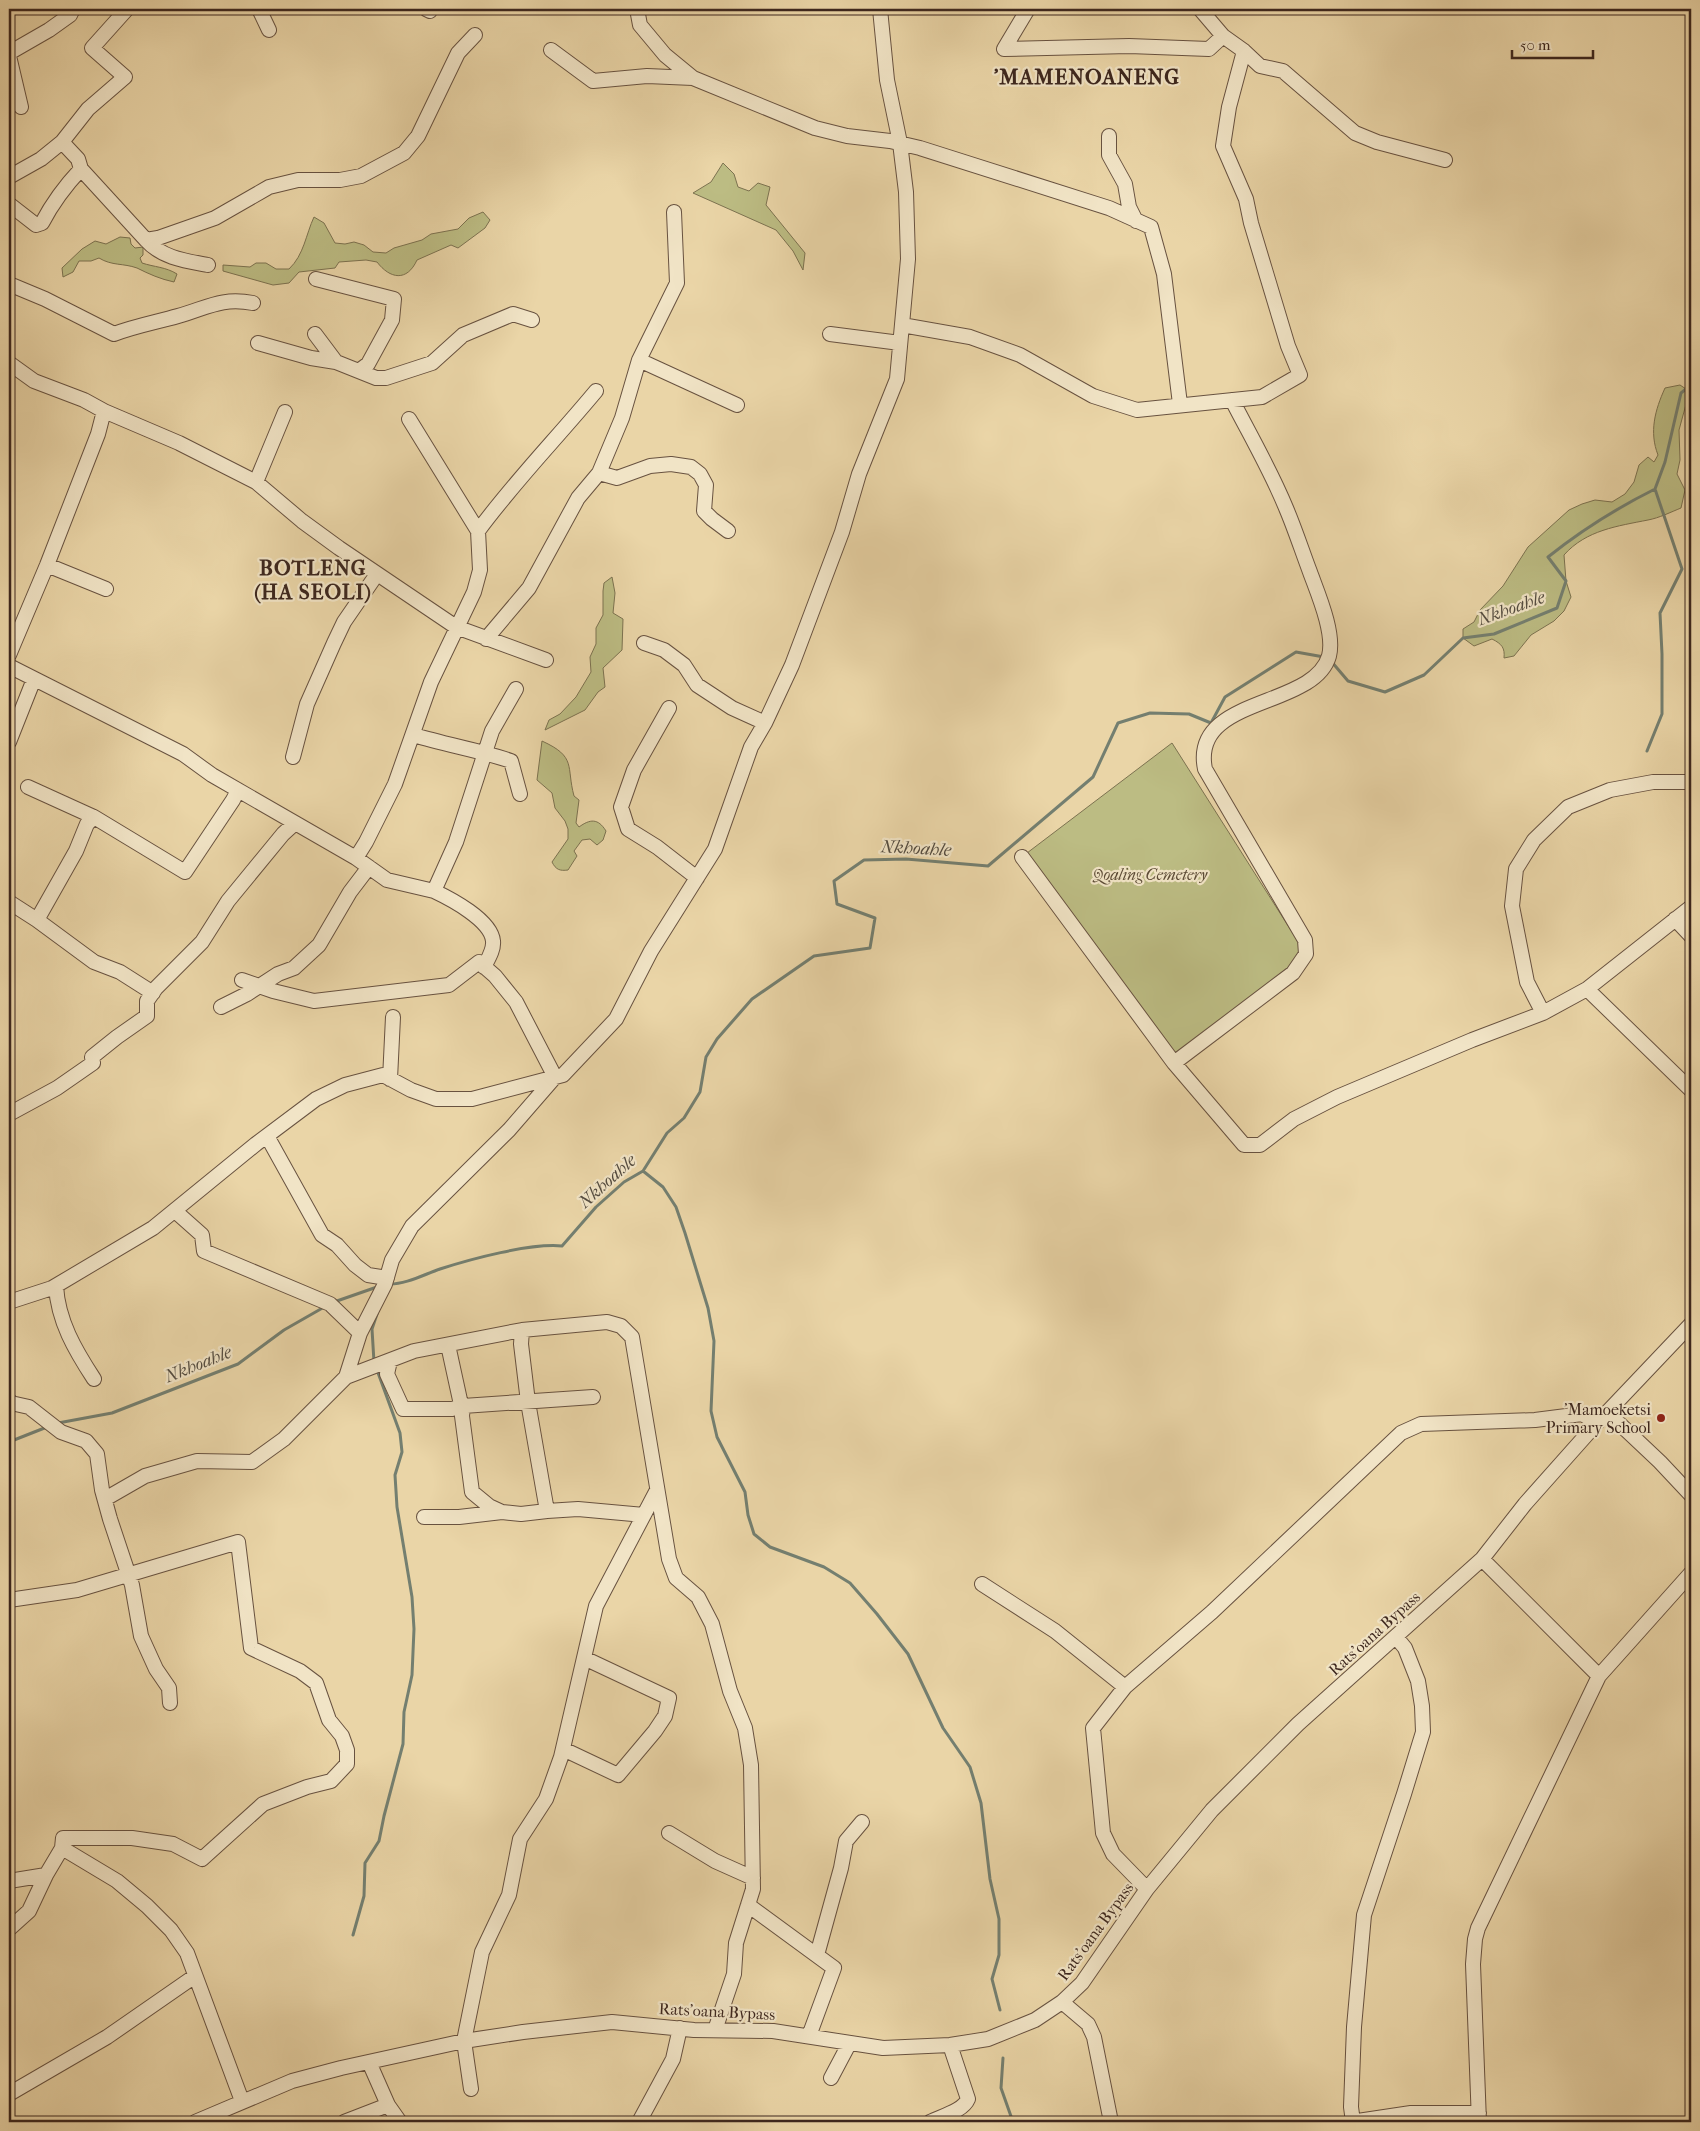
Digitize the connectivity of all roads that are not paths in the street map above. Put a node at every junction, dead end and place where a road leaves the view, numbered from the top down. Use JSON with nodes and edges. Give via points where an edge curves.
{"nodes":[{"id":1,"x":73,"y":9,"type":"edge"},
{"id":2,"x":127,"y":9,"type":"edge"},
{"id":3,"x":259,"y":9,"type":"edge"},
{"id":4,"x":637,"y":9,"type":"edge"},
{"id":5,"x":880,"y":9,"type":"edge"},
{"id":6,"x":1028,"y":9,"type":"edge"},
{"id":7,"x":1200,"y":9,"type":"edge"},
{"id":8,"x":269,"y":30,"type":"dead end"},
{"id":9,"x":475,"y":35,"type":"dead end"},
{"id":10,"x":1223,"y":36,"type":"junction"},
{"id":11,"x":552,"y":50,"type":"dead end"},
{"id":12,"x":1244,"y":51,"type":"junction"},
{"id":13,"x":9,"y":54,"type":"edge"},
{"id":14,"x":693,"y":78,"type":"junction"},
{"id":15,"x":21,"y":107,"type":"dead end"},
{"id":16,"x":1109,"y":136,"type":"dead end"},
{"id":17,"x":62,"y":142,"type":"junction"},
{"id":18,"x":900,"y":143,"type":"junction"},
{"id":19,"x":1445,"y":160,"type":"dead end"},
{"id":20,"x":81,"y":169,"type":"junction"},
{"id":21,"x":9,"y":177,"type":"edge"},
{"id":22,"x":9,"y":204,"type":"edge"},
{"id":23,"x":674,"y":212,"type":"dead end"},
{"id":24,"x":1136,"y":220,"type":"junction"},
{"id":25,"x":146,"y":240,"type":"junction"},
{"id":26,"x":208,"y":266,"type":"dead end"},
{"id":27,"x":316,"y":279,"type":"dead end"},
{"id":28,"x":9,"y":284,"type":"edge"},
{"id":29,"x":253,"y":303,"type":"dead end"},
{"id":30,"x":532,"y":320,"type":"dead end"},
{"id":31,"x":902,"y":325,"type":"junction"},
{"id":32,"x":315,"y":334,"type":"dead end"},
{"id":33,"x":830,"y":334,"type":"dead end"},
{"id":34,"x":258,"y":343,"type":"dead end"},
{"id":35,"x":900,"y":343,"type":"junction"},
{"id":36,"x":639,"y":360,"type":"junction"},
{"id":37,"x":336,"y":362,"type":"junction"},
{"id":38,"x":9,"y":363,"type":"edge"},
{"id":39,"x":360,"y":370,"type":"junction"},
{"id":40,"x":596,"y":391,"type":"dead end"},
{"id":41,"x":1232,"y":400,"type":"junction"},
{"id":42,"x":1180,"y":404,"type":"junction"},
{"id":43,"x":737,"y":405,"type":"dead end"},
{"id":44,"x":104,"y":411,"type":"junction"},
{"id":45,"x":286,"y":412,"type":"dead end"},
{"id":46,"x":409,"y":418,"type":"dead end"},
{"id":47,"x":599,"y":473,"type":"junction"},
{"id":48,"x":256,"y":482,"type":"junction"},
{"id":49,"x":478,"y":531,"type":"junction"},
{"id":50,"x":728,"y":531,"type":"dead end"},
{"id":51,"x":47,"y":565,"type":"junction"},
{"id":52,"x":377,"y":574,"type":"junction"},
{"id":53,"x":106,"y":589,"type":"dead end"},
{"id":54,"x":456,"y":627,"type":"junction"},
{"id":55,"x":486,"y":639,"type":"junction"},
{"id":56,"x":644,"y":643,"type":"dead end"},
{"id":57,"x":9,"y":655,"type":"edge"},
{"id":58,"x":546,"y":660,"type":"dead end"},
{"id":59,"x":9,"y":666,"type":"edge"},
{"id":60,"x":34,"y":679,"type":"junction"},
{"id":61,"x":516,"y":689,"type":"dead end"},
{"id":62,"x":669,"y":708,"type":"dead end"},
{"id":63,"x":765,"y":723,"type":"junction"},
{"id":64,"x":414,"y":735,"type":"junction"},
{"id":65,"x":9,"y":742,"type":"edge"},
{"id":66,"x":484,"y":752,"type":"junction"},
{"id":67,"x":293,"y":757,"type":"dead end"},
{"id":68,"x":1691,"y":782,"type":"edge"},
{"id":69,"x":28,"y":787,"type":"dead end"},
{"id":70,"x":238,"y":790,"type":"junction"},
{"id":71,"x":520,"y":794,"type":"dead end"},
{"id":72,"x":94,"y":817,"type":"junction"},
{"id":73,"x":295,"y":823,"type":"junction"},
{"id":74,"x":1022,"y":857,"type":"dead end"},
{"id":75,"x":356,"y":858,"type":"junction"},
{"id":76,"x":369,"y":868,"type":"junction"},
{"id":77,"x":696,"y":878,"type":"junction"},
{"id":78,"x":434,"y":891,"type":"junction"},
{"id":79,"x":9,"y":902,"type":"edge"},
{"id":80,"x":1691,"y":907,"type":"edge"},
{"id":81,"x":1675,"y":919,"type":"junction"},
{"id":82,"x":37,"y":920,"type":"junction"},
{"id":83,"x":1691,"y":936,"type":"edge"},
{"id":84,"x":484,"y":967,"type":"junction"},
{"id":85,"x":242,"y":980,"type":"dead end"},
{"id":86,"x":259,"y":986,"type":"junction"},
{"id":87,"x":1587,"y":990,"type":"junction"},
{"id":88,"x":152,"y":993,"type":"junction"},
{"id":89,"x":221,"y":1007,"type":"dead end"},
{"id":90,"x":1543,"y":1014,"type":"junction"},
{"id":91,"x":393,"y":1017,"type":"dead end"},
{"id":92,"x":1174,"y":1063,"type":"junction"},
{"id":93,"x":556,"y":1077,"type":"junction"},
{"id":94,"x":390,"y":1079,"type":"junction"},
{"id":95,"x":1691,"y":1090,"type":"edge"},
{"id":96,"x":9,"y":1114,"type":"edge"},
{"id":97,"x":267,"y":1136,"type":"junction"},
{"id":98,"x":175,"y":1211,"type":"junction"},
{"id":99,"x":386,"y":1278,"type":"junction"},
{"id":100,"x":56,"y":1286,"type":"junction"},
{"id":101,"x":9,"y":1302,"type":"edge"},
{"id":102,"x":1691,"y":1324,"type":"edge"},
{"id":103,"x":522,"y":1330,"type":"junction"},
{"id":104,"x":360,"y":1333,"type":"junction"},
{"id":105,"x":448,"y":1345,"type":"junction"},
{"id":106,"x":390,"y":1361,"type":"junction"},
{"id":107,"x":346,"y":1377,"type":"junction"},
{"id":108,"x":94,"y":1380,"type":"dead end"},
{"id":109,"x":593,"y":1396,"type":"dead end"},
{"id":110,"x":9,"y":1400,"type":"edge"},
{"id":111,"x":528,"y":1402,"type":"junction"},
{"id":112,"x":463,"y":1406,"type":"junction"},
{"id":113,"x":1607,"y":1412,"type":"junction"},
{"id":114,"x":1597,"y":1423,"type":"junction"},
{"id":115,"x":657,"y":1490,"type":"junction"},
{"id":116,"x":1691,"y":1495,"type":"edge"},
{"id":117,"x":105,"y":1499,"type":"junction"},
{"id":118,"x":547,"y":1511,"type":"junction"},
{"id":119,"x":502,"y":1512,"type":"junction"},
{"id":120,"x":644,"y":1515,"type":"junction"},
{"id":121,"x":424,"y":1516,"type":"dead end"},
{"id":122,"x":1482,"y":1559,"type":"junction"},
{"id":123,"x":1691,"y":1573,"type":"edge"},
{"id":124,"x":129,"y":1575,"type":"junction"},
{"id":125,"x":982,"y":1584,"type":"dead end"},
{"id":126,"x":9,"y":1600,"type":"edge"},
{"id":127,"x":1396,"y":1637,"type":"junction"},
{"id":128,"x":584,"y":1658,"type":"junction"},
{"id":129,"x":1599,"y":1676,"type":"junction"},
{"id":130,"x":1124,"y":1688,"type":"junction"},
{"id":131,"x":170,"y":1703,"type":"dead end"},
{"id":132,"x":563,"y":1749,"type":"junction"},
{"id":133,"x":862,"y":1822,"type":"dead end"},
{"id":134,"x":669,"y":1834,"type":"dead end"},
{"id":135,"x":62,"y":1848,"type":"junction"},
{"id":136,"x":46,"y":1875,"type":"junction"},
{"id":137,"x":753,"y":1878,"type":"junction"},
{"id":138,"x":9,"y":1881,"type":"edge"},
{"id":139,"x":1147,"y":1889,"type":"junction"},
{"id":140,"x":748,"y":1905,"type":"junction"},
{"id":141,"x":9,"y":1929,"type":"edge"},
{"id":142,"x":817,"y":1955,"type":"junction"},
{"id":143,"x":195,"y":1976,"type":"junction"},
{"id":144,"x":1062,"y":2002,"type":"junction"},
{"id":145,"x":680,"y":2028,"type":"junction"},
{"id":146,"x":715,"y":2030,"type":"junction"},
{"id":147,"x":810,"y":2036,"type":"junction"},
{"id":148,"x":464,"y":2041,"type":"junction"},
{"id":149,"x":849,"y":2044,"type":"junction"},
{"id":150,"x":950,"y":2045,"type":"junction"},
{"id":151,"x":369,"y":2062,"type":"junction"},
{"id":152,"x":831,"y":2078,"type":"dead end"},
{"id":153,"x":471,"y":2089,"type":"dead end"},
{"id":154,"x":9,"y":2094,"type":"edge"},
{"id":155,"x":242,"y":2101,"type":"junction"},
{"id":156,"x":388,"y":2105,"type":"junction"},
{"id":157,"x":1479,"y":2117,"type":"edge"},
{"id":158,"x":196,"y":2122,"type":"edge"},
{"id":159,"x":344,"y":2122,"type":"edge"},
{"id":160,"x":400,"y":2122,"type":"edge"},
{"id":161,"x":639,"y":2122,"type":"edge"},
{"id":162,"x":930,"y":2122,"type":"edge"},
{"id":163,"x":1111,"y":2122,"type":"edge"},
{"id":164,"x":1352,"y":2122,"type":"edge"}],
"edges":[{"from":1,"to":13,"type":"street","via":[[70,15],[49,30]]},
{"from":2,"to":17,"type":"street","via":[[92,48],[125,77],[88,109]]},
{"from":3,"to":8,"type":"street"},
{"from":4,"to":14,"type":"street","via":[[640,24],[665,55]]},
{"from":5,"to":18,"type":"street","via":[[887,80]]},
{"from":6,"to":10,"type":"street","via":[[1004,49],[1129,46],[1209,49]]},
{"from":7,"to":10,"type":"street"},
{"from":9,"to":25,"type":"street","via":[[458,52],[418,136],[404,153],[361,176],[340,180],[298,180],[269,187],[215,218]]},
{"from":10,"to":12,"type":"street"},
{"from":11,"to":14,"type":"street","via":[[593,81],[647,76]]},
{"from":12,"to":19,"type":"street","via":[[1260,66],[1283,71],[1355,133]]},
{"from":12,"to":41,"type":"street","via":[[1229,107],[1223,146],[1246,199],[1250,223],[1300,375],[1262,396]]},
{"from":13,"to":15,"type":"street"},
{"from":14,"to":18,"type":"street","via":[[815,128]]},
{"from":16,"to":24,"type":"street","via":[[1109,155],[1125,184],[1129,207]]},
{"from":17,"to":20,"type":"street","via":[[78,159]]},
{"from":17,"to":21,"type":"street","via":[[41,159]]},
{"from":18,"to":24,"type":"street","via":[[1108,208]]},
{"from":18,"to":31,"type":"street","via":[[906,192],[908,259]]},
{"from":20,"to":22,"type":"street","via":[[66,184],[42,223],[36,226]]},
{"from":20,"to":25,"type":"street"},
{"from":23,"to":36,"type":"street","via":[[677,283]]},
{"from":24,"to":42,"type":"street","via":[[1151,228],[1164,274]]},
{"from":25,"to":26,"type":"street","via":[[155,250]]},
{"from":27,"to":39,"type":"street","via":[[394,299],[392,320],[368,364]]},
{"from":28,"to":29,"type":"street","via":[[114,334],[221,301]]},
{"from":30,"to":39,"type":"street","via":[[513,314],[462,335],[432,363],[386,378],[376,378]]},
{"from":31,"to":35,"type":"street"},
{"from":31,"to":42,"type":"street","via":[[970,337],[1020,355],[1093,396],[1137,410]]},
{"from":32,"to":37,"type":"street"},
{"from":33,"to":35,"type":"street"},
{"from":34,"to":37,"type":"street"},
{"from":35,"to":63,"type":"street","via":[[897,379],[859,474],[828,572],[792,665]]},
{"from":36,"to":43,"type":"street"},
{"from":36,"to":47,"type":"street","via":[[622,418]]},
{"from":37,"to":39,"type":"street"},
{"from":38,"to":44,"type":"street","via":[[34,381]]},
{"from":40,"to":49,"type":"street","via":[[515,482]]},
{"from":41,"to":42,"type":"street"},
{"from":41,"to":92,"type":"street","via":[[1286,507],[1318,592],[1331,644],[1328,658],[1312,680],[1227,718],[1207,740],[1202,759],[1305,940],[1306,954],[1293,973]]},
{"from":44,"to":48,"type":"street"},
{"from":44,"to":51,"type":"street"},
{"from":45,"to":48,"type":"street"},
{"from":46,"to":49,"type":"street"},
{"from":47,"to":50,"type":"street","via":[[617,478],[650,466],[671,464],[691,467],[700,474],[706,486],[704,511]]},
{"from":47,"to":55,"type":"street","via":[[578,498],[529,588]]},
{"from":48,"to":52,"type":"street","via":[[302,521]]},
{"from":49,"to":54,"type":"street","via":[[480,570],[474,592]]},
{"from":51,"to":53,"type":"street"},
{"from":51,"to":57,"type":"street"},
{"from":52,"to":54,"type":"street"},
{"from":52,"to":67,"type":"street","via":[[344,622],[334,643],[307,704]]},
{"from":54,"to":55,"type":"street"},
{"from":54,"to":64,"type":"street","via":[[431,682]]},
{"from":55,"to":58,"type":"street"},
{"from":56,"to":63,"type":"street","via":[[664,650],[684,665],[698,685],[732,708]]},
{"from":59,"to":60,"type":"street"},
{"from":60,"to":65,"type":"street"},
{"from":60,"to":70,"type":"street","via":[[183,754]]},
{"from":61,"to":66,"type":"street","via":[[495,724]]},
{"from":62,"to":77,"type":"street","via":[[634,770],[621,808],[628,829]]},
{"from":63,"to":77,"type":"street","via":[[751,747],[715,849]]},
{"from":64,"to":66,"type":"street"},
{"from":64,"to":75,"type":"street","via":[[395,784]]},
{"from":66,"to":71,"type":"street","via":[[511,760]]},
{"from":66,"to":78,"type":"street","via":[[456,842]]},
{"from":68,"to":90,"type":"street","via":[[1653,782],[1610,790],[1568,807],[1534,840],[1516,869],[1512,906],[1527,982]]},
{"from":69,"to":72,"type":"street"},
{"from":70,"to":72,"type":"street","via":[[185,872]]},
{"from":70,"to":73,"type":"street"},
{"from":72,"to":82,"type":"street","via":[[87,824],[76,851]]},
{"from":73,"to":75,"type":"street"},
{"from":73,"to":88,"type":"street","via":[[228,901],[202,942]]},
{"from":74,"to":92,"type":"street"},
{"from":75,"to":76,"type":"street"},
{"from":76,"to":78,"type":"street","via":[[387,880]]},
{"from":76,"to":86,"type":"street","via":[[350,892],[319,944],[294,968]]},
{"from":77,"to":93,"type":"street","via":[[651,951],[616,1019],[563,1075]]},
{"from":78,"to":84,"type":"street","via":[[478,918],[492,932],[493,943]]},
{"from":79,"to":82,"type":"street"},
{"from":80,"to":81,"type":"street"},
{"from":81,"to":83,"type":"street"},
{"from":81,"to":87,"type":"street"},
{"from":82,"to":88,"type":"street","via":[[94,962],[120,972]]},
{"from":84,"to":86,"type":"street","via":[[479,962],[450,985],[314,1001]]},
{"from":84,"to":93,"type":"street","via":[[516,1002]]},
{"from":85,"to":86,"type":"street"},
{"from":86,"to":89,"type":"street"},
{"from":87,"to":90,"type":"street"},
{"from":87,"to":95,"type":"street"},
{"from":88,"to":96,"type":"street","via":[[147,1001],[146,1016],[92,1057],[93,1063],[57,1088]]},
{"from":90,"to":92,"type":"street","via":[[1337,1097],[1294,1119],[1260,1144],[1244,1145]]},
{"from":91,"to":94,"type":"street"},
{"from":93,"to":94,"type":"street","via":[[463,1099],[436,1099]]},
{"from":93,"to":99,"type":"street","via":[[509,1130],[412,1226],[392,1260]]},
{"from":94,"to":97,"type":"street","via":[[383,1075],[331,1092],[316,1099]]},
{"from":97,"to":98,"type":"street"},
{"from":97,"to":99,"type":"street","via":[[322,1235],[338,1245],[368,1275]]},
{"from":98,"to":100,"type":"street","via":[[153,1228]]},
{"from":98,"to":104,"type":"street","via":[[202,1235],[204,1251],[330,1304]]},
{"from":99,"to":104,"type":"street"},
{"from":100,"to":101,"type":"street"},
{"from":100,"to":108,"type":"street","via":[[65,1329]]},
{"from":102,"to":113,"type":"street","name":"Rats'oana Bypass"},
{"from":103,"to":105,"type":"street"},
{"from":103,"to":111,"type":"street","via":[[520,1344]]},
{"from":103,"to":115,"type":"street","via":[[607,1322],[621,1326],[632,1337]]},
{"from":104,"to":107,"type":"street"},
{"from":105,"to":106,"type":"street","via":[[414,1351]]},
{"from":105,"to":112,"type":"street"},
{"from":106,"to":107,"type":"street"},
{"from":106,"to":112,"type":"street","via":[[387,1374],[402,1409]]},
{"from":107,"to":117,"type":"street","via":[[284,1439],[252,1462],[197,1461],[145,1476]]},
{"from":109,"to":111,"type":"street"},
{"from":110,"to":117,"type":"street","via":[[29,1407],[61,1432],[86,1441],[97,1454]]},
{"from":111,"to":112,"type":"street"},
{"from":111,"to":118,"type":"street"},
{"from":112,"to":119,"type":"street","via":[[472,1492]]},
{"from":113,"to":114,"type":"street","name":"Rats'oana Bypass"},
{"from":113,"to":116,"type":"street"},
{"from":114,"to":122,"type":"street","name":"Rats'oana Bypass"},
{"from":114,"to":130,"type":"street","via":[[1582,1414],[1535,1420],[1421,1424],[1401,1434],[1212,1612]]},
{"from":115,"to":120,"type":"street"},
{"from":115,"to":137,"type":"street","via":[[669,1558],[676,1578],[698,1597],[712,1624],[730,1691],[745,1728],[751,1765]]},
{"from":117,"to":124,"type":"street"},
{"from":118,"to":119,"type":"street"},
{"from":118,"to":120,"type":"street","via":[[578,1509]]},
{"from":119,"to":121,"type":"street","via":[[459,1517]]},
{"from":120,"to":128,"type":"street","via":[[596,1606]]},
{"from":122,"to":127,"type":"street","name":"Rats'oana Bypass"},
{"from":122,"to":129,"type":"street"},
{"from":123,"to":129,"type":"street"},
{"from":124,"to":126,"type":"street","via":[[77,1590]]},
{"from":124,"to":131,"type":"street","via":[[141,1636],[169,1688]]},
{"from":124,"to":135,"type":"street","via":[[238,1542],[251,1648],[300,1671],[316,1683],[329,1720],[348,1750],[346,1764],[331,1781],[263,1804],[202,1859],[173,1844],[132,1838],[63,1838]]},
{"from":125,"to":130,"type":"street","via":[[1055,1631]]},
{"from":127,"to":139,"type":"street","name":"Rats'oana Bypass","via":[[1298,1724],[1212,1810]]},
{"from":127,"to":164,"type":"street","via":[[1405,1648],[1418,1681],[1423,1732],[1364,1915],[1354,2026]]},
{"from":128,"to":132,"type":"street"},
{"from":128,"to":132,"type":"street","via":[[669,1698],[665,1716],[618,1775]]},
{"from":129,"to":157,"type":"street","via":[[1475,1939],[1473,1964]]},
{"from":130,"to":139,"type":"street","via":[[1093,1728],[1102,1833],[1113,1854]]},
{"from":132,"to":148,"type":"street","via":[[546,1799],[520,1839],[509,1895],[482,1952]]},
{"from":133,"to":142,"type":"street","via":[[846,1841]]},
{"from":134,"to":137,"type":"street","via":[[715,1861]]},
{"from":135,"to":136,"type":"street"},
{"from":135,"to":143,"type":"street","via":[[117,1881],[147,1906],[171,1930],[187,1954]]},
{"from":136,"to":138,"type":"street"},
{"from":136,"to":141,"type":"street","via":[[29,1911]]},
{"from":137,"to":140,"type":"street","via":[[754,1889]]},
{"from":139,"to":144,"type":"street","name":"Rats'oana Bypass","via":[[1082,1983]]},
{"from":140,"to":142,"type":"street"},
{"from":140,"to":146,"type":"street","via":[[736,1942],[734,1974]]},
{"from":142,"to":147,"type":"street","via":[[834,1968]]},
{"from":143,"to":154,"type":"street","via":[[107,2037]]},
{"from":143,"to":155,"type":"street"},
{"from":144,"to":150,"type":"street","name":"Rats'oana Bypass","via":[[1017,2029],[988,2039]]},
{"from":144,"to":163,"type":"street","via":[[1088,2024],[1094,2037]]},
{"from":145,"to":146,"type":"street","name":"Rats'oana Bypass"},
{"from":145,"to":148,"type":"street","name":"Rats'oana Bypass","via":[[612,2022]]},
{"from":145,"to":161,"type":"street","via":[[672,2060]]},
{"from":146,"to":147,"type":"street","name":"Rats'oana Bypass","via":[[773,2031]]},
{"from":147,"to":149,"type":"street","name":"Rats'oana Bypass"},
{"from":148,"to":151,"type":"street","name":"Rats'oana Bypass"},
{"from":148,"to":153,"type":"street"},
{"from":149,"to":150,"type":"street","name":"Rats'oana Bypass","via":[[883,2048]]},
{"from":149,"to":152,"type":"street"},
{"from":150,"to":162,"type":"street","via":[[968,2099],[966,2104]]},
{"from":151,"to":155,"type":"street","name":"Rats'oana Bypass","via":[[292,2081]]},
{"from":151,"to":156,"type":"street"},
{"from":155,"to":158,"type":"street","name":"Rats'oana Bypass"},
{"from":156,"to":159,"type":"street"},
{"from":156,"to":160,"type":"street"},
{"from":157,"to":164,"type":"street","via":[[1412,2113]]}]}
